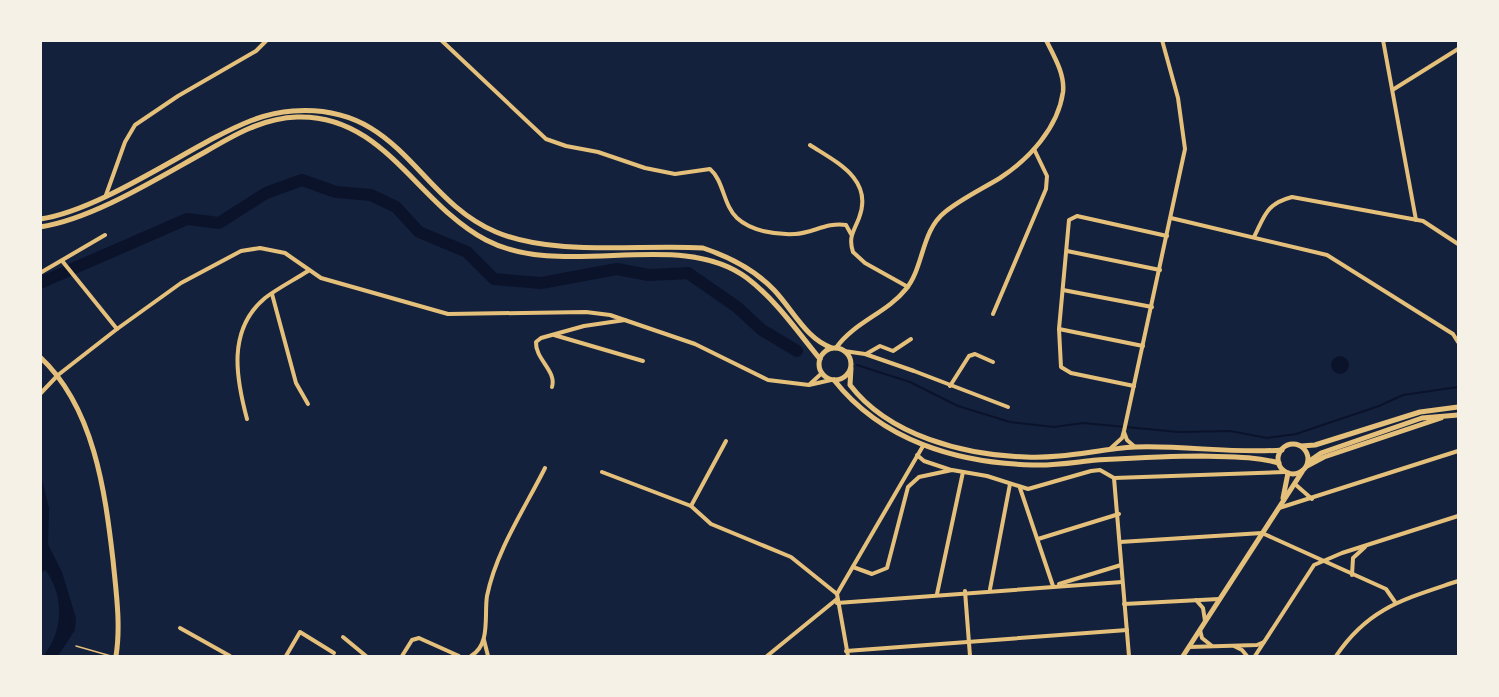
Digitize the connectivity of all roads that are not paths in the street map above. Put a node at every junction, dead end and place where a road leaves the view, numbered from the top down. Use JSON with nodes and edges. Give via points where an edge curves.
{"nodes":[{"id":1,"x":267,"y":40,"type":"edge"},
{"id":2,"x":441,"y":40,"type":"edge"},
{"id":3,"x":1046,"y":40,"type":"edge"},
{"id":4,"x":1162,"y":40,"type":"edge"},
{"id":5,"x":1383,"y":40,"type":"edge"},
{"id":6,"x":1458,"y":49,"type":"edge"},
{"id":7,"x":1394,"y":89,"type":"junction"},
{"id":8,"x":810,"y":145,"type":"dead end"},
{"id":9,"x":1034,"y":149,"type":"junction"},
{"id":10,"x":106,"y":195,"type":"junction"},
{"id":11,"x":1172,"y":218,"type":"junction"},
{"id":12,"x":40,"y":219,"type":"edge"},
{"id":13,"x":1416,"y":220,"type":"junction"},
{"id":14,"x":40,"y":227,"type":"edge"},
{"id":15,"x":851,"y":234,"type":"junction"},
{"id":16,"x":105,"y":235,"type":"dead end"},
{"id":17,"x":1167,"y":236,"type":"junction"},
{"id":18,"x":1254,"y":237,"type":"junction"},
{"id":19,"x":1458,"y":244,"type":"edge"},
{"id":20,"x":1067,"y":251,"type":"junction"},
{"id":21,"x":65,"y":263,"type":"junction"},
{"id":22,"x":1160,"y":270,"type":"junction"},
{"id":23,"x":308,"y":271,"type":"junction"},
{"id":24,"x":40,"y":273,"type":"edge"},
{"id":25,"x":908,"y":287,"type":"junction"},
{"id":26,"x":1063,"y":290,"type":"junction"},
{"id":27,"x":272,"y":294,"type":"junction"},
{"id":28,"x":1152,"y":307,"type":"junction"},
{"id":29,"x":993,"y":314,"type":"dead end"},
{"id":30,"x":629,"y":320,"type":"junction"},
{"id":31,"x":117,"y":329,"type":"junction"},
{"id":32,"x":1059,"y":329,"type":"junction"},
{"id":33,"x":554,"y":335,"type":"junction"},
{"id":34,"x":911,"y":339,"type":"dead end"},
{"id":35,"x":1458,"y":342,"type":"edge"},
{"id":36,"x":1143,"y":346,"type":"junction"},
{"id":37,"x":834,"y":348,"type":"junction"},
{"id":38,"x":844,"y":351,"type":"junction"},
{"id":39,"x":865,"y":354,"type":"junction"},
{"id":40,"x":40,"y":357,"type":"edge"},
{"id":41,"x":820,"y":359,"type":"junction"},
{"id":42,"x":643,"y":361,"type":"dead end"},
{"id":43,"x":993,"y":362,"type":"dead end"},
{"id":44,"x":851,"y":368,"type":"junction"},
{"id":45,"x":822,"y":373,"type":"junction"},
{"id":46,"x":58,"y":375,"type":"junction"},
{"id":47,"x":832,"y":380,"type":"junction"},
{"id":48,"x":809,"y":385,"type":"junction"},
{"id":49,"x":950,"y":386,"type":"junction"},
{"id":50,"x":1134,"y":386,"type":"junction"},
{"id":51,"x":552,"y":387,"type":"dead end"},
{"id":52,"x":40,"y":394,"type":"edge"},
{"id":53,"x":308,"y":404,"type":"dead end"},
{"id":54,"x":1008,"y":407,"type":"dead end"},
{"id":55,"x":1458,"y":407,"type":"edge"},
{"id":56,"x":1456,"y":415,"type":"edge"},
{"id":57,"x":248,"y":419,"type":"dead end"},
{"id":58,"x":1124,"y":430,"type":"junction"},
{"id":59,"x":726,"y":441,"type":"dead end"},
{"id":60,"x":923,"y":446,"type":"junction"},
{"id":61,"x":1301,"y":446,"type":"junction"},
{"id":62,"x":1136,"y":447,"type":"junction"},
{"id":63,"x":1109,"y":450,"type":"junction"},
{"id":64,"x":1282,"y":450,"type":"junction"},
{"id":65,"x":1458,"y":451,"type":"edge"},
{"id":66,"x":917,"y":456,"type":"junction"},
{"id":67,"x":1279,"y":463,"type":"junction"},
{"id":68,"x":1308,"y":464,"type":"junction"},
{"id":69,"x":544,"y":468,"type":"dead end"},
{"id":70,"x":952,"y":470,"type":"junction"},
{"id":71,"x":602,"y":472,"type":"dead end"},
{"id":72,"x":963,"y":472,"type":"junction"},
{"id":73,"x":1286,"y":472,"type":"junction"},
{"id":74,"x":1302,"y":472,"type":"junction"},
{"id":75,"x":904,"y":478,"type":"junction"},
{"id":76,"x":1114,"y":478,"type":"junction"},
{"id":77,"x":912,"y":482,"type":"junction"},
{"id":78,"x":1010,"y":484,"type":"junction"},
{"id":79,"x":1296,"y":485,"type":"junction"},
{"id":80,"x":1019,"y":488,"type":"junction"},
{"id":81,"x":1313,"y":500,"type":"junction"},
{"id":82,"x":691,"y":506,"type":"junction"},
{"id":83,"x":1280,"y":506,"type":"junction"},
{"id":84,"x":1119,"y":514,"type":"junction"},
{"id":85,"x":1458,"y":516,"type":"edge"},
{"id":86,"x":1262,"y":533,"type":"junction"},
{"id":87,"x":1038,"y":539,"type":"junction"},
{"id":88,"x":1120,"y":542,"type":"junction"},
{"id":89,"x":1368,"y":544,"type":"junction"},
{"id":90,"x":1321,"y":561,"type":"junction"},
{"id":91,"x":1122,"y":565,"type":"junction"},
{"id":92,"x":853,"y":567,"type":"junction"},
{"id":93,"x":1352,"y":575,"type":"junction"},
{"id":94,"x":1458,"y":581,"type":"edge"},
{"id":95,"x":1122,"y":582,"type":"junction"},
{"id":96,"x":1053,"y":586,"type":"junction"},
{"id":97,"x":990,"y":589,"type":"junction"},
{"id":98,"x":965,"y":591,"type":"junction"},
{"id":99,"x":937,"y":594,"type":"junction"},
{"id":100,"x":837,"y":598,"type":"junction"},
{"id":101,"x":1196,"y":599,"type":"junction"},
{"id":102,"x":1219,"y":599,"type":"junction"},
{"id":103,"x":1395,"y":602,"type":"junction"},
{"id":104,"x":1124,"y":604,"type":"junction"},
{"id":105,"x":1205,"y":621,"type":"junction"},
{"id":106,"x":180,"y":628,"type":"dead end"},
{"id":107,"x":1127,"y":630,"type":"junction"},
{"id":108,"x":1200,"y":630,"type":"junction"},
{"id":109,"x":343,"y":637,"type":"dead end"},
{"id":110,"x":484,"y":639,"type":"junction"},
{"id":111,"x":969,"y":641,"type":"junction"},
{"id":112,"x":1264,"y":642,"type":"junction"},
{"id":113,"x":76,"y":646,"type":"dead end"},
{"id":114,"x":1234,"y":646,"type":"junction"},
{"id":115,"x":1189,"y":647,"type":"junction"},
{"id":116,"x":1213,"y":647,"type":"junction"},
{"id":117,"x":846,"y":651,"type":"junction"},
{"id":118,"x":334,"y":653,"type":"dead end"},
{"id":119,"x":114,"y":657,"type":"edge"},
{"id":120,"x":230,"y":657,"type":"edge"},
{"id":121,"x":286,"y":657,"type":"edge"},
{"id":122,"x":366,"y":657,"type":"edge"},
{"id":123,"x":402,"y":657,"type":"edge"},
{"id":124,"x":459,"y":657,"type":"edge"},
{"id":125,"x":471,"y":657,"type":"edge"},
{"id":126,"x":488,"y":657,"type":"edge"},
{"id":127,"x":768,"y":657,"type":"edge"},
{"id":128,"x":848,"y":657,"type":"edge"},
{"id":129,"x":970,"y":657,"type":"edge"},
{"id":130,"x":1129,"y":657,"type":"edge"},
{"id":131,"x":1183,"y":657,"type":"edge"},
{"id":132,"x":1247,"y":657,"type":"edge"},
{"id":133,"x":1255,"y":657,"type":"edge"},
{"id":134,"x":1336,"y":657,"type":"edge"}],
"edges":[{"from":1,"to":10,"type":"street","via":[[256,51],[135,125]]},
{"from":2,"to":15,"type":"street","via":[[546,139],[675,174],[710,169],[726,203],[748,226],[796,234],[836,223],[846,225]]},
{"from":3,"to":9,"type":"street","via":[[1058,64],[1063,91],[1054,125]]},
{"from":4,"to":11,"type":"street","via":[[1178,98],[1185,148]]},
{"from":5,"to":7,"type":"street"},
{"from":6,"to":7,"type":"street"},
{"from":7,"to":13,"type":"street"},
{"from":8,"to":15,"type":"street","via":[[852,172],[861,191],[862,211]]},
{"from":9,"to":25,"type":"street","via":[[1003,176],[945,211],[936,221]]},
{"from":9,"to":29,"type":"street","via":[[1047,176],[1046,189]]},
{"from":10,"to":12,"type":"main road"},
{"from":10,"to":37,"type":"main road","via":[[242,123],[268,114],[295,110],[348,117],[390,140],[456,205],[494,231],[552,246],[703,248],[722,254],[759,276],[814,339]]},
{"from":11,"to":17,"type":"street"},
{"from":11,"to":18,"type":"street"},
{"from":13,"to":18,"type":"street","via":[[1292,197],[1267,209]]},
{"from":13,"to":19,"type":"street"},
{"from":14,"to":41,"type":"main road","via":[[77,217],[253,126],[297,117],[335,120],[368,137],[457,220],[507,249],[567,257],[685,256],[730,268],[774,302]]},
{"from":15,"to":25,"type":"street","via":[[853,252],[859,258]]},
{"from":16,"to":21,"type":"street"},
{"from":17,"to":20,"type":"street","via":[[1077,216],[1070,220]]},
{"from":17,"to":22,"type":"street"},
{"from":18,"to":35,"type":"street","via":[[1327,255],[1454,334]]},
{"from":20,"to":22,"type":"street"},
{"from":20,"to":26,"type":"street"},
{"from":21,"to":24,"type":"street"},
{"from":21,"to":31,"type":"street"},
{"from":22,"to":28,"type":"street"},
{"from":23,"to":27,"type":"street"},
{"from":23,"to":30,"type":"street","via":[[336,284],[448,314],[586,312]]},
{"from":23,"to":31,"type":"street","via":[[285,253],[260,248],[241,251],[181,283]]},
{"from":25,"to":37,"type":"street"},
{"from":26,"to":28,"type":"street"},
{"from":26,"to":32,"type":"street"},
{"from":27,"to":53,"type":"street","via":[[296,383]]},
{"from":27,"to":57,"type":"street","via":[[250,315],[238,348],[237,380]]},
{"from":28,"to":36,"type":"street"},
{"from":30,"to":33,"type":"street"},
{"from":30,"to":48,"type":"street","via":[[695,344],[768,380]]},
{"from":31,"to":46,"type":"street"},
{"from":32,"to":36,"type":"street"},
{"from":32,"to":50,"type":"street","via":[[1061,367],[1066,371]]},
{"from":33,"to":42,"type":"street"},
{"from":33,"to":51,"type":"street","via":[[541,338],[535,346],[552,375]]},
{"from":34,"to":39,"type":"street","via":[[893,351],[880,346]]},
{"from":36,"to":50,"type":"street"},
{"from":37,"to":38,"type":"main road"},
{"from":37,"to":41,"type":"main road"},
{"from":38,"to":39,"type":"street"},
{"from":38,"to":44,"type":"main road"},
{"from":39,"to":49,"type":"street"},
{"from":40,"to":46,"type":"main road"},
{"from":41,"to":45,"type":"main road"},
{"from":43,"to":49,"type":"street","via":[[975,354],[969,356]]},
{"from":44,"to":47,"type":"main road","via":[[846,376]]},
{"from":44,"to":63,"type":"main road","via":[[850,385],[874,411],[910,432],[970,450],[1026,457]]},
{"from":45,"to":47,"type":"main road"},
{"from":45,"to":48,"type":"street"},
{"from":46,"to":52,"type":"street"},
{"from":46,"to":119,"type":"main road","via":[[80,415],[98,469],[115,582],[118,632]]},
{"from":47,"to":48,"type":"street"},
{"from":47,"to":60,"type":"main road","via":[[877,423]]},
{"from":49,"to":54,"type":"street"},
{"from":50,"to":58,"type":"street"},
{"from":55,"to":61,"type":"main road","via":[[1420,412]]},
{"from":56,"to":68,"type":"main road","via":[[1422,418],[1321,453]]},
{"from":58,"to":62,"type":"street","via":[[1127,440]]},
{"from":58,"to":63,"type":"street","via":[[1122,438]]},
{"from":59,"to":82,"type":"street"},
{"from":60,"to":66,"type":"street"},
{"from":60,"to":67,"type":"main road","via":[[970,458],[1034,465],[1154,456],[1236,457]]},
{"from":61,"to":64,"type":"main road","via":[[1292,444]]},
{"from":61,"to":68,"type":"main road","via":[[1307,453]]},
{"from":62,"to":63,"type":"main road"},
{"from":62,"to":64,"type":"main road"},
{"from":64,"to":67,"type":"main road"},
{"from":65,"to":81,"type":"street"},
{"from":66,"to":70,"type":"street"},
{"from":66,"to":75,"type":"street"},
{"from":67,"to":73,"type":"main road"},
{"from":68,"to":74,"type":"main road"},
{"from":69,"to":110,"type":"street","via":[[496,566],[487,596]]},
{"from":70,"to":72,"type":"street"},
{"from":70,"to":77,"type":"street"},
{"from":71,"to":82,"type":"street"},
{"from":72,"to":78,"type":"street"},
{"from":72,"to":99,"type":"street"},
{"from":73,"to":74,"type":"main road"},
{"from":73,"to":76,"type":"street"},
{"from":73,"to":83,"type":"main road"},
{"from":74,"to":79,"type":"main road"},
{"from":75,"to":77,"type":"street"},
{"from":75,"to":92,"type":"street"},
{"from":76,"to":80,"type":"street","via":[[1100,470]]},
{"from":76,"to":84,"type":"street"},
{"from":77,"to":92,"type":"street","via":[[887,568],[872,574]]},
{"from":78,"to":80,"type":"street"},
{"from":78,"to":97,"type":"street"},
{"from":79,"to":81,"type":"street"},
{"from":79,"to":83,"type":"main road"},
{"from":80,"to":87,"type":"street"},
{"from":81,"to":83,"type":"street"},
{"from":82,"to":100,"type":"street","via":[[711,524],[790,557]]},
{"from":83,"to":86,"type":"main road"},
{"from":84,"to":87,"type":"street"},
{"from":84,"to":88,"type":"street"},
{"from":85,"to":89,"type":"street"},
{"from":86,"to":88,"type":"street"},
{"from":86,"to":90,"type":"street"},
{"from":86,"to":102,"type":"main road"},
{"from":87,"to":96,"type":"street"},
{"from":88,"to":91,"type":"street"},
{"from":89,"to":90,"type":"street"},
{"from":89,"to":93,"type":"street","via":[[1353,558]]},
{"from":90,"to":93,"type":"street"},
{"from":90,"to":112,"type":"street","via":[[1314,565]]},
{"from":91,"to":95,"type":"street"},
{"from":91,"to":96,"type":"street"},
{"from":92,"to":100,"type":"street"},
{"from":93,"to":103,"type":"street","via":[[1386,589]]},
{"from":94,"to":103,"type":"street"},
{"from":95,"to":96,"type":"street"},
{"from":95,"to":104,"type":"street"},
{"from":96,"to":97,"type":"street"},
{"from":97,"to":98,"type":"street"},
{"from":98,"to":99,"type":"street"},
{"from":98,"to":111,"type":"street"},
{"from":99,"to":100,"type":"street"},
{"from":100,"to":117,"type":"street"},
{"from":100,"to":127,"type":"street"},
{"from":101,"to":102,"type":"street"},
{"from":101,"to":104,"type":"street"},
{"from":101,"to":105,"type":"street","via":[[1203,608]]},
{"from":102,"to":105,"type":"main road"},
{"from":103,"to":134,"type":"street","via":[[1365,623]]},
{"from":104,"to":107,"type":"street"},
{"from":105,"to":108,"type":"main road"},
{"from":106,"to":120,"type":"street"},
{"from":107,"to":111,"type":"street"},
{"from":107,"to":130,"type":"street"},
{"from":108,"to":115,"type":"main road"},
{"from":108,"to":116,"type":"street","via":[[1202,638]]},
{"from":109,"to":122,"type":"street"},
{"from":110,"to":125,"type":"street"},
{"from":110,"to":126,"type":"street"},
{"from":111,"to":117,"type":"street"},
{"from":111,"to":129,"type":"street"},
{"from":112,"to":114,"type":"street"},
{"from":112,"to":133,"type":"street"},
{"from":113,"to":119,"type":"lane"},
{"from":114,"to":116,"type":"street"},
{"from":114,"to":132,"type":"street"},
{"from":115,"to":116,"type":"street"},
{"from":115,"to":131,"type":"main road"},
{"from":117,"to":128,"type":"street"},
{"from":118,"to":121,"type":"street","via":[[300,632]]},
{"from":123,"to":124,"type":"street","via":[[412,640],[419,638]]}]}
